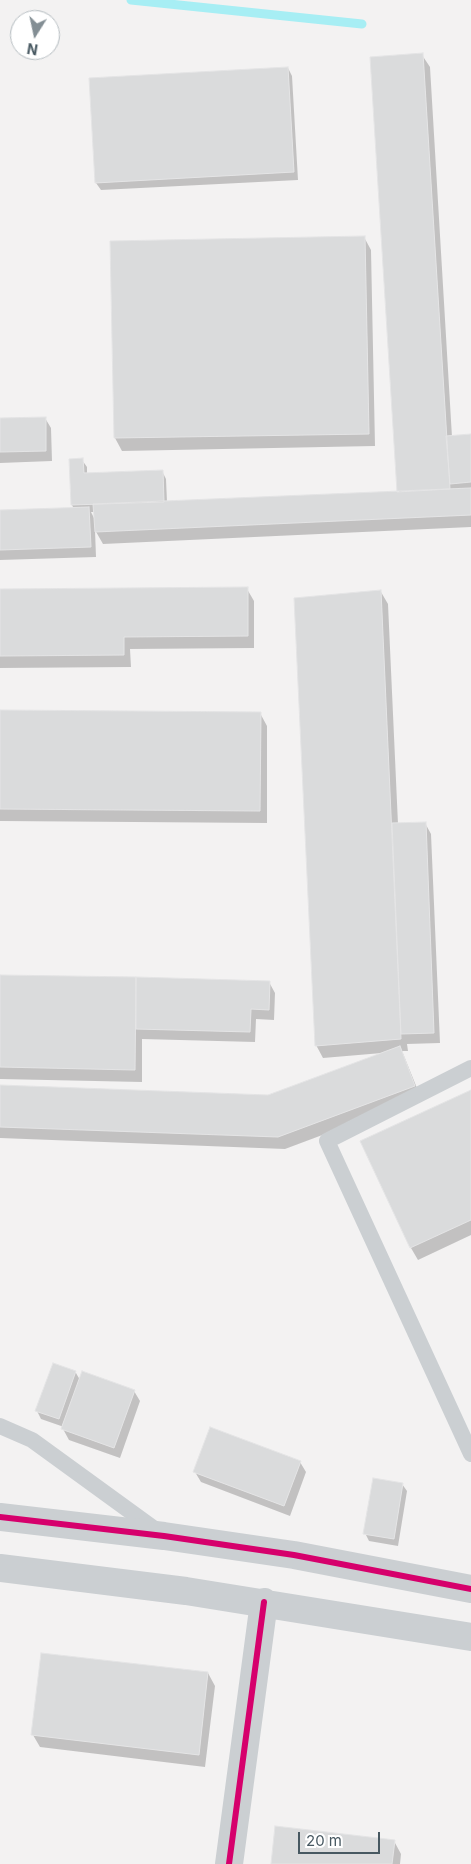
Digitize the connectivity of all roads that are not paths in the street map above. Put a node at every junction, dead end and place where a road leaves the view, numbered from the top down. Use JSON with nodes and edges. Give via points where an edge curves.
{"nodes":[{"id":1,"x":471,"y":1068,"type":"edge"},
{"id":2,"x":0,"y":1426,"type":"edge"},
{"id":3,"x":471,"y":1454,"type":"edge"},
{"id":4,"x":0,"y":1517,"type":"edge"},
{"id":5,"x":164,"y":1536,"type":"junction"},
{"id":6,"x":0,"y":1568,"type":"edge"},
{"id":7,"x":471,"y":1589,"type":"edge"},
{"id":8,"x":264,"y":1602,"type":"junction"},
{"id":9,"x":471,"y":1637,"type":"edge"},
{"id":10,"x":229,"y":1864,"type":"edge"}],
"edges":[{"from":1,"to":3,"type":"lane","via":[[327,1141]]},
{"from":2,"to":5,"type":"lane","via":[[32,1440]]},
{"from":4,"to":5,"type":"street"},
{"from":5,"to":7,"type":"street","via":[[294,1555]]},
{"from":6,"to":8,"type":"street"},
{"from":8,"to":9,"type":"street"},
{"from":8,"to":10,"type":"street"}]}
